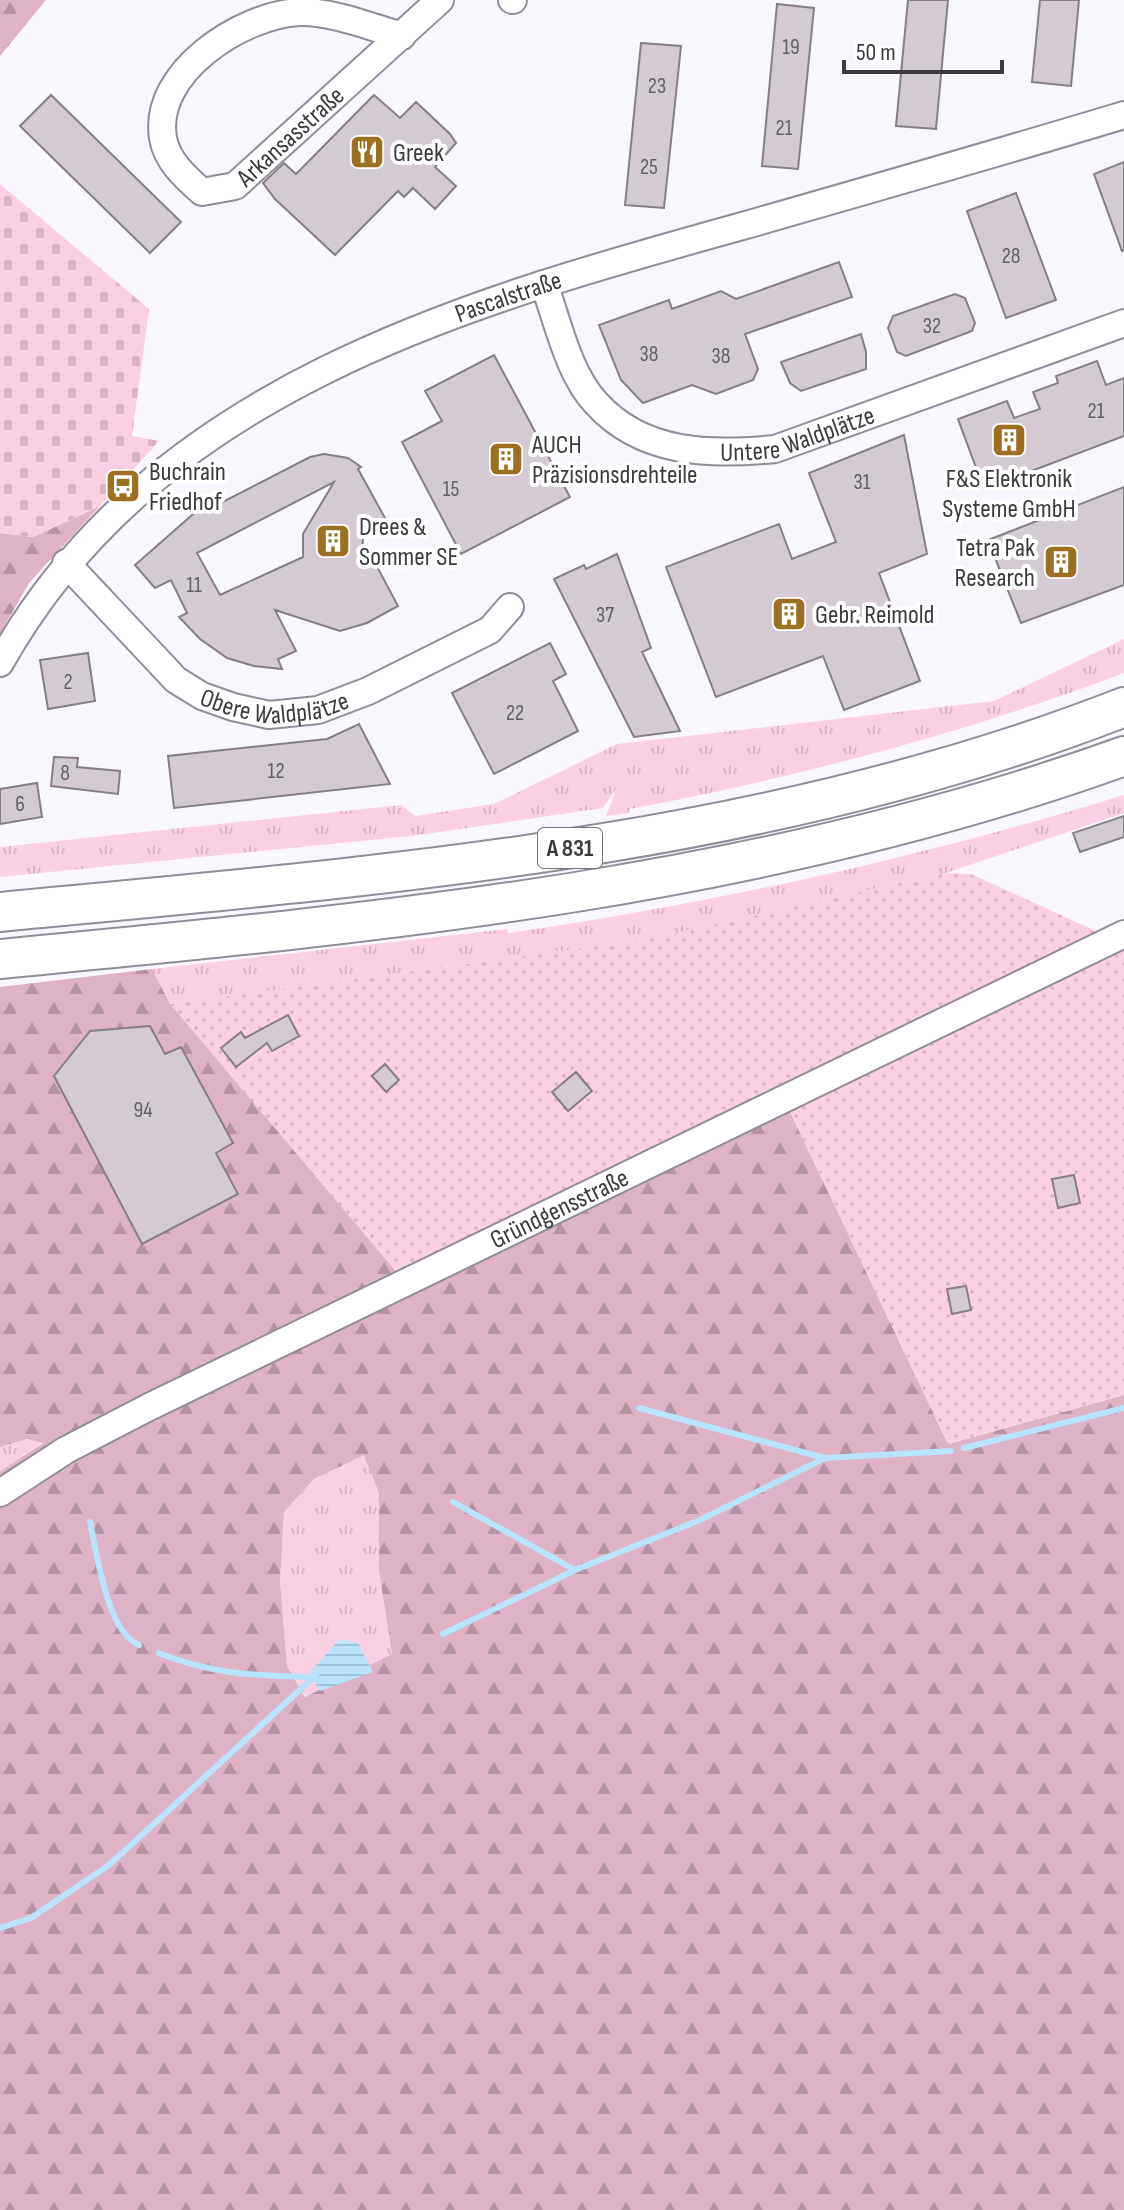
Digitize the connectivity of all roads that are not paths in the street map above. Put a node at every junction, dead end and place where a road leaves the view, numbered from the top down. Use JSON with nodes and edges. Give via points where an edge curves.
{"nodes":[{"id":1,"x":440,"y":0,"type":"edge"},
{"id":2,"x":402,"y":36,"type":"junction"},
{"id":3,"x":1124,"y":115,"type":"edge"},
{"id":4,"x":544,"y":284,"type":"junction"},
{"id":5,"x":1124,"y":323,"type":"edge"},
{"id":6,"x":66,"y":563,"type":"junction"},
{"id":7,"x":510,"y":607,"type":"dead end"},
{"id":8,"x":0,"y":663,"type":"edge"},
{"id":9,"x":1124,"y":707,"type":"edge"},
{"id":10,"x":1124,"y":756,"type":"edge"},
{"id":11,"x":0,"y":912,"type":"edge"},
{"id":12,"x":1124,"y":934,"type":"edge"},
{"id":13,"x":0,"y":959,"type":"edge"},
{"id":14,"x":0,"y":1493,"type":"edge"}],
"edges":[{"from":1,"to":2,"type":"street","name":"Arkansasstraße"},
{"from":2,"to":2,"type":"street","name":"Arkansasstraße","via":[[235,186],[202,192],[178,171],[163,137],[168,98],[187,66],[224,39],[258,20],[301,12]]},
{"from":3,"to":4,"type":"street","name":"Pascalstraße"},
{"from":4,"to":5,"type":"street","name":"Untere Waldplätze","via":[[572,362],[595,403],[636,433],[668,448],[726,453],[775,449]]},
{"from":4,"to":6,"type":"street","name":"Pascalstraße","via":[[440,318],[312,375],[192,451]]},
{"from":6,"to":7,"type":"street","name":"Obere Waldplätze","via":[[176,680],[223,703],[269,715],[318,710],[368,691],[490,630]]},
{"from":6,"to":8,"type":"street","name":"Pascalstraße"},
{"from":9,"to":11,"type":"highway","number":"A 831","via":[[899,778],[645,837],[487,861]]},
{"from":10,"to":13,"type":"highway","number":"A 831","via":[[989,803],[877,834],[653,882],[427,916]]},
{"from":12,"to":14,"type":"street","name":"Gründgensstraße","via":[[149,1407],[66,1450]]}]}
